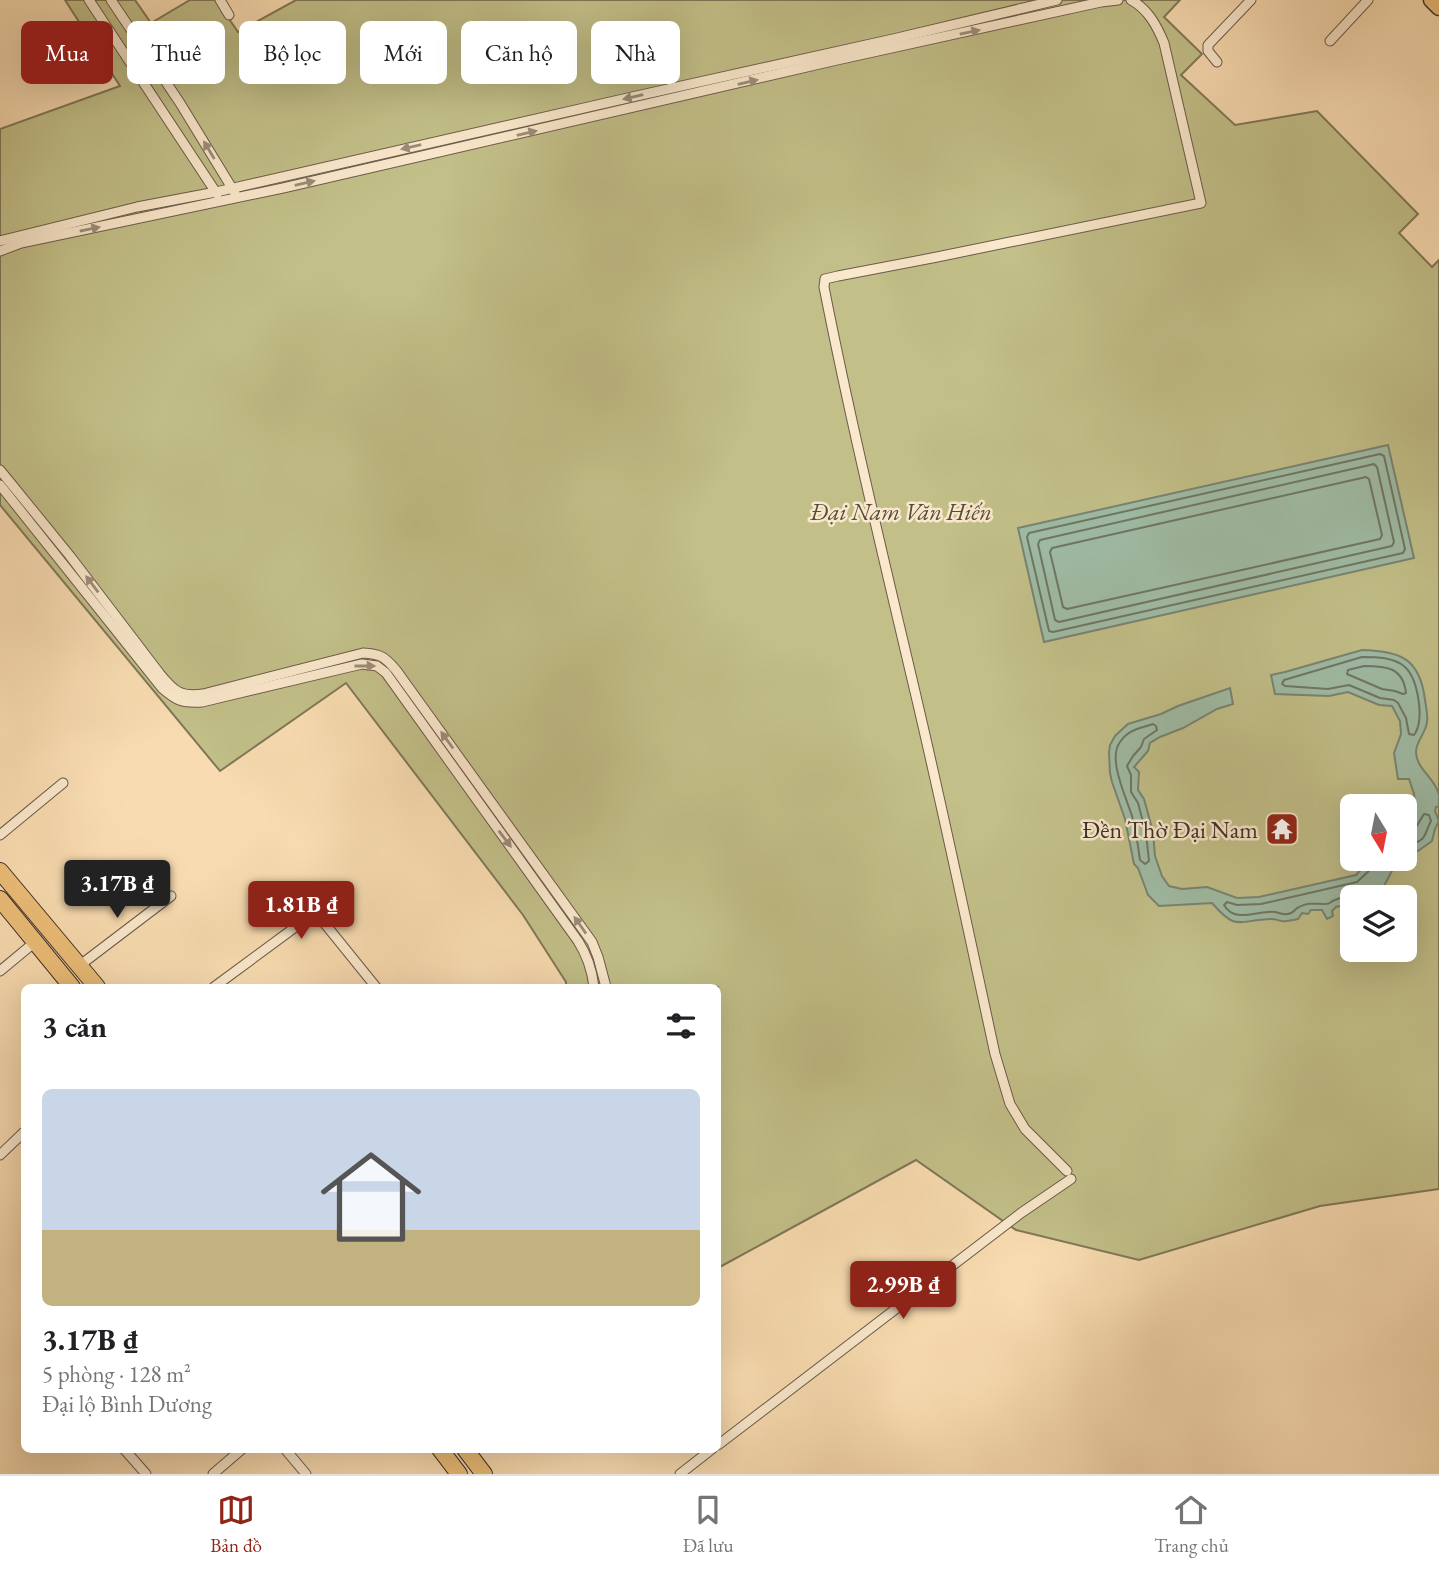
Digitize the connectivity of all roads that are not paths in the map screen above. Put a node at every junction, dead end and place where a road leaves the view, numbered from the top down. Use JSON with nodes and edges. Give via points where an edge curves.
{"nodes":[{"id":1,"x":89,"y":0,"type":"edge"},
{"id":2,"x":111,"y":0,"type":"edge"},
{"id":3,"x":220,"y":0,"type":"edge"},
{"id":4,"x":1058,"y":0,"type":"edge"},
{"id":5,"x":1118,"y":0,"type":"edge"},
{"id":6,"x":1131,"y":0,"type":"edge"},
{"id":7,"x":1251,"y":0,"type":"edge"},
{"id":8,"x":1368,"y":0,"type":"edge"},
{"id":9,"x":1431,"y":0,"type":"edge"},
{"id":10,"x":1439,"y":8,"type":"edge"},
{"id":11,"x":229,"y":15,"type":"dead end"},
{"id":12,"x":1330,"y":41,"type":"dead end"},
{"id":13,"x":1217,"y":62,"type":"dead end"},
{"id":14,"x":232,"y":188,"type":"junction"},
{"id":15,"x":216,"y":192,"type":"junction"},
{"id":16,"x":238,"y":198,"type":"junction"},
{"id":17,"x":221,"y":201,"type":"junction"},
{"id":18,"x":0,"y":240,"type":"edge"},
{"id":19,"x":0,"y":251,"type":"edge"},
{"id":20,"x":0,"y":470,"type":"edge"},
{"id":21,"x":0,"y":485,"type":"edge"},
{"id":22,"x":63,"y":783,"type":"dead end"},
{"id":23,"x":0,"y":835,"type":"edge"},
{"id":24,"x":0,"y":871,"type":"edge"},
{"id":25,"x":171,"y":896,"type":"dead end"},
{"id":26,"x":0,"y":899,"type":"edge"},
{"id":27,"x":34,"y":942,"type":"junction"},
{"id":28,"x":79,"y":966,"type":"junction"},
{"id":29,"x":0,"y":971,"type":"edge"},
{"id":30,"x":69,"y":984,"type":"edge"},
{"id":31,"x":94,"y":984,"type":"edge"},
{"id":32,"x":218,"y":984,"type":"edge"},
{"id":33,"x":374,"y":984,"type":"edge"},
{"id":34,"x":593,"y":984,"type":"edge"},
{"id":35,"x":605,"y":984,"type":"edge"},
{"id":36,"x":21,"y":1135,"type":"edge"},
{"id":37,"x":0,"y":1155,"type":"edge"},
{"id":38,"x":721,"y":1443,"type":"edge"},
{"id":39,"x":128,"y":1453,"type":"edge"},
{"id":40,"x":237,"y":1453,"type":"edge"},
{"id":41,"x":288,"y":1453,"type":"edge"},
{"id":42,"x":443,"y":1453,"type":"edge"},
{"id":43,"x":468,"y":1453,"type":"edge"},
{"id":44,"x":707,"y":1453,"type":"edge"},
{"id":45,"x":146,"y":1474,"type":"edge"},
{"id":46,"x":213,"y":1474,"type":"edge"},
{"id":47,"x":306,"y":1474,"type":"edge"},
{"id":48,"x":459,"y":1474,"type":"edge"},
{"id":49,"x":484,"y":1474,"type":"edge"},
{"id":50,"x":680,"y":1474,"type":"edge"}],
"edges":[{"from":1,"to":15,"type":"street"},
{"from":14,"to":2,"type":"street","one_way":true},
{"from":3,"to":11,"type":"street"},
{"from":4,"to":14,"type":"street","one_way":true},
{"from":16,"to":5,"type":"street","one_way":true},
{"from":6,"to":38,"type":"street","via":[[1144,8],[1160,33],[1200,202],[838,276],[825,279],[824,287],[995,1054],[1010,1104],[1025,1129],[1069,1175],[1068,1183],[1021,1213]]},
{"from":7,"to":13,"type":"street","via":[[1208,45]]},
{"from":8,"to":12,"type":"street"},
{"from":9,"to":10,"type":"main road"},
{"from":14,"to":15,"type":"street"},
{"from":14,"to":16,"type":"street"},
{"from":15,"to":17,"type":"street"},
{"from":15,"to":18,"type":"street"},
{"from":16,"to":17,"type":"street"},
{"from":19,"to":17,"type":"street","one_way":true},
{"from":35,"to":20,"type":"street","one_way":true,"via":[[592,942],[386,658],[363,653],[203,694],[181,693],[160,674]]},
{"from":21,"to":34,"type":"street","one_way":true,"via":[[157,682],[179,701],[202,702],[362,664],[386,673],[578,941]]},
{"from":22,"to":23,"type":"street"},
{"from":24,"to":28,"type":"highway"},
{"from":25,"to":28,"type":"street"},
{"from":26,"to":27,"type":"highway"},
{"from":27,"to":29,"type":"street"},
{"from":27,"to":30,"type":"highway"},
{"from":28,"to":31,"type":"highway"},
{"from":32,"to":33,"type":"street","via":[[315,916]]},
{"from":36,"to":37,"type":"street"},
{"from":39,"to":45,"type":"street"},
{"from":40,"to":46,"type":"street"},
{"from":41,"to":47,"type":"street"},
{"from":42,"to":48,"type":"highway"},
{"from":43,"to":49,"type":"highway"},
{"from":44,"to":50,"type":"street"}]}
